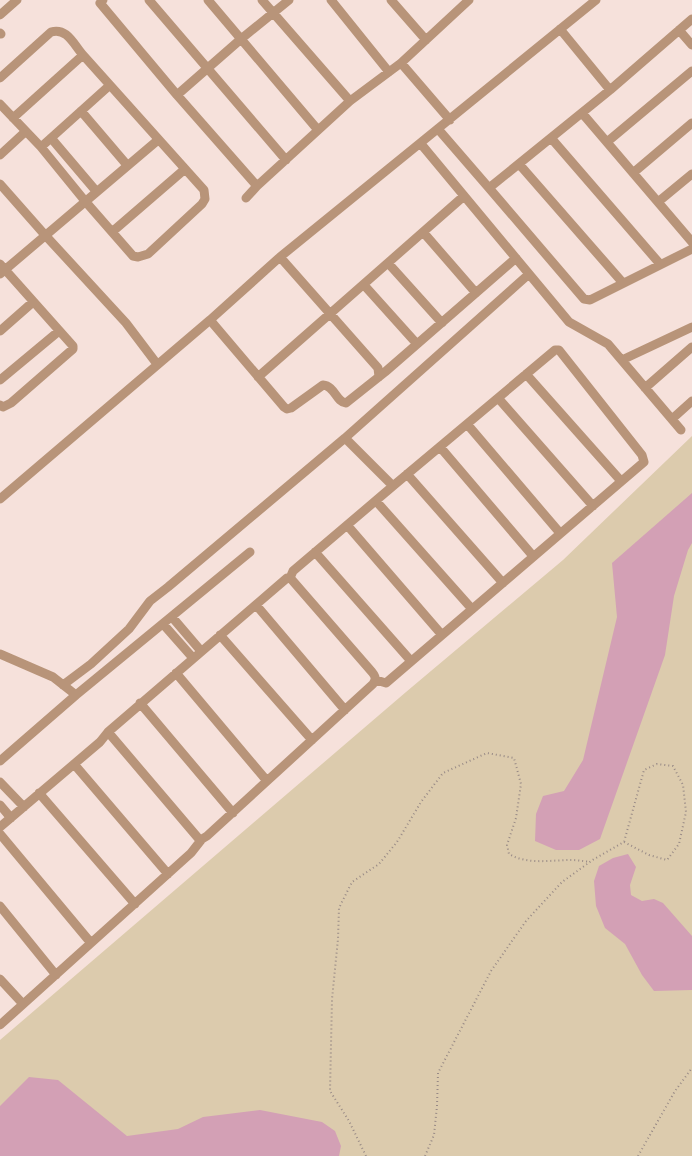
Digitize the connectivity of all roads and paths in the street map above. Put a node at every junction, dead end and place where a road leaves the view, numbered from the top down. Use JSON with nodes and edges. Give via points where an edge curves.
{"nodes":[{"id":1,"x":17,"y":0,"type":"edge"},
{"id":2,"x":103,"y":0,"type":"edge"},
{"id":3,"x":149,"y":0,"type":"edge"},
{"id":4,"x":208,"y":0,"type":"edge"},
{"id":5,"x":262,"y":0,"type":"edge"},
{"id":6,"x":289,"y":0,"type":"edge"},
{"id":7,"x":330,"y":0,"type":"edge"},
{"id":8,"x":391,"y":0,"type":"edge"},
{"id":9,"x":469,"y":0,"type":"edge"},
{"id":10,"x":596,"y":0,"type":"edge"},
{"id":11,"x":459,"y":3,"type":"edge"},
{"id":12,"x":273,"y":13,"type":"junction"},
{"id":13,"x":0,"y":15,"type":"edge"},
{"id":14,"x":692,"y":19,"type":"edge"},
{"id":15,"x":560,"y":30,"type":"junction"},
{"id":16,"x":680,"y":30,"type":"junction"},
{"id":17,"x":241,"y":39,"type":"junction"},
{"id":18,"x":426,"y":40,"type":"junction"},
{"id":19,"x":692,"y":45,"type":"edge"},
{"id":20,"x":83,"y":55,"type":"junction"},
{"id":21,"x":401,"y":63,"type":"junction"},
{"id":22,"x":208,"y":68,"type":"junction"},
{"id":23,"x":692,"y":71,"type":"edge"},
{"id":24,"x":389,"y":72,"type":"junction"},
{"id":25,"x":0,"y":78,"type":"edge"},
{"id":26,"x":110,"y":85,"type":"junction"},
{"id":27,"x":610,"y":90,"type":"junction"},
{"id":28,"x":177,"y":95,"type":"junction"},
{"id":29,"x":350,"y":101,"type":"junction"},
{"id":30,"x":0,"y":104,"type":"edge"},
{"id":31,"x":81,"y":111,"type":"junction"},
{"id":32,"x":582,"y":113,"type":"junction"},
{"id":33,"x":13,"y":118,"type":"junction"},
{"id":34,"x":450,"y":120,"type":"junction"},
{"id":35,"x":692,"y":123,"type":"edge"},
{"id":36,"x":438,"y":129,"type":"junction"},
{"id":37,"x":318,"y":130,"type":"junction"},
{"id":38,"x":25,"y":132,"type":"junction"},
{"id":39,"x":51,"y":138,"type":"junction"},
{"id":40,"x":551,"y":138,"type":"junction"},
{"id":41,"x":158,"y":140,"type":"junction"},
{"id":42,"x":608,"y":142,"type":"junction"},
{"id":43,"x":421,"y":144,"type":"junction"},
{"id":44,"x":41,"y":147,"type":"junction"},
{"id":45,"x":0,"y":155,"type":"edge"},
{"id":46,"x":286,"y":160,"type":"junction"},
{"id":47,"x":518,"y":164,"type":"junction"},
{"id":48,"x":127,"y":165,"type":"junction"},
{"id":49,"x":184,"y":169,"type":"junction"},
{"id":50,"x":633,"y":173,"type":"junction"},
{"id":51,"x":692,"y":174,"type":"edge"},
{"id":52,"x":0,"y":184,"type":"edge"},
{"id":53,"x":257,"y":186,"type":"junction"},
{"id":54,"x":489,"y":188,"type":"junction"},
{"id":55,"x":96,"y":191,"type":"junction"},
{"id":56,"x":464,"y":196,"type":"junction"},
{"id":57,"x":246,"y":198,"type":"dead end"},
{"id":58,"x":85,"y":201,"type":"junction"},
{"id":59,"x":658,"y":202,"type":"junction"},
{"id":60,"x":112,"y":232,"type":"junction"},
{"id":61,"x":423,"y":232,"type":"junction"},
{"id":62,"x":44,"y":235,"type":"junction"},
{"id":63,"x":692,"y":242,"type":"edge"},
{"id":64,"x":692,"y":249,"type":"edge"},
{"id":65,"x":280,"y":257,"type":"junction"},
{"id":66,"x":516,"y":258,"type":"junction"},
{"id":67,"x":388,"y":263,"type":"junction"},
{"id":68,"x":660,"y":264,"type":"junction"},
{"id":69,"x":2,"y":269,"type":"edge"},
{"id":70,"x":530,"y":274,"type":"junction"},
{"id":71,"x":623,"y":283,"type":"junction"},
{"id":72,"x":364,"y":285,"type":"junction"},
{"id":73,"x":476,"y":293,"type":"junction"},
{"id":74,"x":33,"y":302,"type":"junction"},
{"id":75,"x":331,"y":314,"type":"junction"},
{"id":76,"x":210,"y":320,"type":"junction"},
{"id":77,"x":442,"y":322,"type":"junction"},
{"id":78,"x":692,"y":327,"type":"edge"},
{"id":79,"x":0,"y":331,"type":"edge"},
{"id":80,"x":59,"y":331,"type":"junction"},
{"id":81,"x":417,"y":344,"type":"junction"},
{"id":82,"x":692,"y":347,"type":"edge"},
{"id":83,"x":622,"y":360,"type":"junction"},
{"id":84,"x":157,"y":364,"type":"junction"},
{"id":85,"x":526,"y":374,"type":"junction"},
{"id":86,"x":258,"y":377,"type":"junction"},
{"id":87,"x":379,"y":377,"type":"junction"},
{"id":88,"x":0,"y":380,"type":"edge"},
{"id":89,"x":645,"y":388,"type":"junction"},
{"id":90,"x":498,"y":398,"type":"junction"},
{"id":91,"x":692,"y":401,"type":"edge"},
{"id":92,"x":0,"y":405,"type":"edge"},
{"id":93,"x":672,"y":420,"type":"junction"},
{"id":94,"x":467,"y":424,"type":"junction"},
{"id":95,"x":681,"y":430,"type":"dead end"},
{"id":96,"x":345,"y":438,"type":"junction"},
{"id":97,"x":440,"y":447,"type":"junction"},
{"id":98,"x":407,"y":474,"type":"junction"},
{"id":99,"x":621,"y":481,"type":"junction"},
{"id":100,"x":393,"y":486,"type":"junction"},
{"id":101,"x":0,"y":499,"type":"edge"},
{"id":102,"x":376,"y":501,"type":"junction"},
{"id":103,"x":593,"y":506,"type":"junction"},
{"id":104,"x":347,"y":525,"type":"junction"},
{"id":105,"x":560,"y":533,"type":"junction"},
{"id":106,"x":250,"y":552,"type":"dead end"},
{"id":107,"x":315,"y":552,"type":"junction"},
{"id":108,"x":533,"y":556,"type":"junction"},
{"id":109,"x":290,"y":578,"type":"junction"},
{"id":110,"x":503,"y":583,"type":"junction"},
{"id":111,"x":256,"y":605,"type":"junction"},
{"id":112,"x":472,"y":609,"type":"junction"},
{"id":113,"x":172,"y":617,"type":"junction"},
{"id":114,"x":163,"y":624,"type":"junction"},
{"id":115,"x":220,"y":635,"type":"junction"},
{"id":116,"x":442,"y":635,"type":"junction"},
{"id":117,"x":201,"y":651,"type":"junction"},
{"id":118,"x":0,"y":654,"type":"edge"},
{"id":119,"x":193,"y":658,"type":"junction"},
{"id":120,"x":411,"y":661,"type":"junction"},
{"id":121,"x":176,"y":673,"type":"junction"},
{"id":122,"x":376,"y":680,"type":"junction"},
{"id":123,"x":63,"y":685,"type":"junction"},
{"id":124,"x":76,"y":695,"type":"junction"},
{"id":125,"x":140,"y":703,"type":"junction"},
{"id":126,"x":345,"y":710,"type":"junction"},
{"id":127,"x":108,"y":732,"type":"junction"},
{"id":128,"x":312,"y":740,"type":"junction"},
{"id":129,"x":0,"y":761,"type":"edge"},
{"id":130,"x":74,"y":764,"type":"junction"},
{"id":131,"x":268,"y":781,"type":"junction"},
{"id":132,"x":0,"y":782,"type":"edge"},
{"id":133,"x":39,"y":793,"type":"junction"},
{"id":134,"x":0,"y":806,"type":"edge"},
{"id":135,"x":24,"y":807,"type":"junction"},
{"id":136,"x":233,"y":812,"type":"junction"},
{"id":137,"x":11,"y":818,"type":"junction"},
{"id":138,"x":0,"y":827,"type":"edge"},
{"id":139,"x":0,"y":834,"type":"edge"},
{"id":140,"x":202,"y":839,"type":"junction"},
{"id":141,"x":624,"y":842,"type":"junction"},
{"id":142,"x":590,"y":862,"type":"junction"},
{"id":143,"x":168,"y":874,"type":"junction"},
{"id":144,"x":135,"y":904,"type":"junction"},
{"id":145,"x":0,"y":906,"type":"edge"},
{"id":146,"x":91,"y":943,"type":"junction"},
{"id":147,"x":56,"y":975,"type":"junction"},
{"id":148,"x":0,"y":979,"type":"edge"},
{"id":149,"x":23,"y":1004,"type":"junction"},
{"id":150,"x":0,"y":1025,"type":"edge"},
{"id":151,"x":692,"y":1068,"type":"edge"},
{"id":152,"x":366,"y":1156,"type":"edge"},
{"id":153,"x":424,"y":1156,"type":"edge"},
{"id":154,"x":638,"y":1156,"type":"edge"}],
"edges":[{"from":1,"to":13,"type":"street"},
{"from":2,"to":28,"type":"street","via":[[100,3]]},
{"from":3,"to":22,"type":"street"},
{"from":4,"to":17,"type":"street"},
{"from":5,"to":12,"type":"street"},
{"from":6,"to":12,"type":"street"},
{"from":7,"to":24,"type":"street"},
{"from":8,"to":18,"type":"street"},
{"from":9,"to":11,"type":"street"},
{"from":10,"to":15,"type":"street"},
{"from":11,"to":18,"type":"street"},
{"from":12,"to":17,"type":"street"},
{"from":12,"to":29,"type":"street"},
{"from":14,"to":16,"type":"street"},
{"from":15,"to":27,"type":"street"},
{"from":15,"to":34,"type":"street"},
{"from":16,"to":19,"type":"street"},
{"from":16,"to":27,"type":"street"},
{"from":17,"to":22,"type":"street"},
{"from":17,"to":37,"type":"street"},
{"from":18,"to":21,"type":"street"},
{"from":20,"to":25,"type":"street","via":[[65,33],[51,32]]},
{"from":20,"to":26,"type":"street"},
{"from":20,"to":33,"type":"street"},
{"from":21,"to":24,"type":"street"},
{"from":21,"to":34,"type":"street"},
{"from":22,"to":28,"type":"street"},
{"from":22,"to":46,"type":"street"},
{"from":23,"to":42,"type":"street"},
{"from":24,"to":29,"type":"street"},
{"from":26,"to":31,"type":"street"},
{"from":26,"to":41,"type":"street"},
{"from":27,"to":32,"type":"street"},
{"from":28,"to":53,"type":"street"},
{"from":29,"to":37,"type":"street"},
{"from":30,"to":33,"type":"street"},
{"from":31,"to":39,"type":"street"},
{"from":31,"to":48,"type":"street"},
{"from":32,"to":40,"type":"street"},
{"from":32,"to":42,"type":"street"},
{"from":33,"to":38,"type":"street"},
{"from":34,"to":36,"type":"street"},
{"from":35,"to":50,"type":"street"},
{"from":36,"to":43,"type":"street"},
{"from":36,"to":54,"type":"street"},
{"from":37,"to":46,"type":"street"},
{"from":38,"to":44,"type":"street"},
{"from":38,"to":45,"type":"street"},
{"from":39,"to":44,"type":"street"},
{"from":39,"to":55,"type":"street"},
{"from":40,"to":47,"type":"street"},
{"from":40,"to":68,"type":"street"},
{"from":41,"to":48,"type":"street"},
{"from":41,"to":49,"type":"street"},
{"from":42,"to":50,"type":"street"},
{"from":43,"to":56,"type":"street"},
{"from":43,"to":65,"type":"street"},
{"from":44,"to":58,"type":"street"},
{"from":46,"to":53,"type":"street"},
{"from":47,"to":54,"type":"street"},
{"from":47,"to":71,"type":"street"},
{"from":48,"to":55,"type":"street"},
{"from":49,"to":60,"type":"street"},
{"from":49,"to":60,"type":"street","via":[[204,190],[205,199],[148,254],[133,256]]},
{"from":50,"to":59,"type":"street"},
{"from":51,"to":59,"type":"street"},
{"from":52,"to":62,"type":"street"},
{"from":53,"to":57,"type":"street"},
{"from":54,"to":71,"type":"street","via":[[584,299],[590,300]]},
{"from":55,"to":58,"type":"street"},
{"from":56,"to":61,"type":"street"},
{"from":56,"to":66,"type":"street"},
{"from":58,"to":60,"type":"street"},
{"from":58,"to":62,"type":"street"},
{"from":59,"to":63,"type":"street"},
{"from":61,"to":67,"type":"street"},
{"from":61,"to":73,"type":"street"},
{"from":62,"to":69,"type":"street"},
{"from":62,"to":84,"type":"street","via":[[126,323]]},
{"from":64,"to":68,"type":"street"},
{"from":65,"to":75,"type":"street"},
{"from":65,"to":76,"type":"street"},
{"from":66,"to":70,"type":"street"},
{"from":66,"to":73,"type":"street"},
{"from":67,"to":72,"type":"street"},
{"from":67,"to":77,"type":"street"},
{"from":68,"to":71,"type":"street"},
{"from":69,"to":74,"type":"street"},
{"from":70,"to":83,"type":"street","via":[[569,322],[608,344]]},
{"from":70,"to":96,"type":"street"},
{"from":72,"to":75,"type":"street"},
{"from":72,"to":81,"type":"street"},
{"from":73,"to":77,"type":"street"},
{"from":74,"to":79,"type":"street"},
{"from":74,"to":80,"type":"street"},
{"from":75,"to":86,"type":"street"},
{"from":75,"to":87,"type":"street","via":[[378,368]]},
{"from":76,"to":84,"type":"street"},
{"from":76,"to":86,"type":"street"},
{"from":77,"to":81,"type":"street"},
{"from":78,"to":83,"type":"street"},
{"from":80,"to":88,"type":"street"},
{"from":80,"to":92,"type":"street","via":[[73,349],[10,403],[3,407]]},
{"from":81,"to":87,"type":"street"},
{"from":82,"to":89,"type":"street"},
{"from":83,"to":89,"type":"street"},
{"from":84,"to":101,"type":"street"},
{"from":85,"to":90,"type":"street"},
{"from":85,"to":99,"type":"street"},
{"from":85,"to":99,"type":"street","via":[[555,350],[559,350],[642,455],[644,462]]},
{"from":86,"to":87,"type":"street","via":[[287,408],[291,408],[324,385],[329,386],[342,402],[346,403]]},
{"from":89,"to":93,"type":"street"},
{"from":90,"to":94,"type":"street"},
{"from":90,"to":103,"type":"street"},
{"from":91,"to":93,"type":"street"},
{"from":93,"to":95,"type":"street"},
{"from":94,"to":97,"type":"street"},
{"from":94,"to":105,"type":"street"},
{"from":96,"to":100,"type":"street"},
{"from":96,"to":123,"type":"street","via":[[150,601],[129,629],[91,664]]},
{"from":97,"to":98,"type":"street"},
{"from":97,"to":108,"type":"street"},
{"from":98,"to":100,"type":"street"},
{"from":98,"to":110,"type":"street"},
{"from":99,"to":103,"type":"street"},
{"from":100,"to":102,"type":"street"},
{"from":102,"to":104,"type":"street"},
{"from":102,"to":112,"type":"street"},
{"from":103,"to":105,"type":"street"},
{"from":104,"to":107,"type":"street"},
{"from":104,"to":116,"type":"street"},
{"from":105,"to":108,"type":"street"},
{"from":106,"to":113,"type":"street"},
{"from":107,"to":109,"type":"street","via":[[292,571]]},
{"from":107,"to":120,"type":"street"},
{"from":108,"to":110,"type":"street"},
{"from":109,"to":111,"type":"street"},
{"from":109,"to":122,"type":"street","via":[[372,672]]},
{"from":110,"to":112,"type":"street"},
{"from":111,"to":115,"type":"street"},
{"from":111,"to":126,"type":"street"},
{"from":112,"to":116,"type":"street"},
{"from":113,"to":114,"type":"street"},
{"from":113,"to":117,"type":"street"},
{"from":114,"to":119,"type":"street"},
{"from":114,"to":124,"type":"street"},
{"from":115,"to":117,"type":"street"},
{"from":115,"to":128,"type":"street"},
{"from":116,"to":120,"type":"street"},
{"from":117,"to":119,"type":"street"},
{"from":118,"to":123,"type":"street","via":[[53,677]]},
{"from":119,"to":121,"type":"street"},
{"from":120,"to":122,"type":"street","via":[[386,683]]},
{"from":121,"to":125,"type":"street"},
{"from":121,"to":131,"type":"street"},
{"from":122,"to":126,"type":"street"},
{"from":123,"to":124,"type":"street"},
{"from":124,"to":129,"type":"street"},
{"from":125,"to":127,"type":"street"},
{"from":125,"to":136,"type":"street"},
{"from":126,"to":128,"type":"street"},
{"from":127,"to":130,"type":"street"},
{"from":127,"to":140,"type":"street","via":[[195,836]]},
{"from":128,"to":131,"type":"street"},
{"from":130,"to":133,"type":"street"},
{"from":130,"to":143,"type":"street"},
{"from":131,"to":136,"type":"street"},
{"from":132,"to":135,"type":"street"},
{"from":133,"to":135,"type":"street"},
{"from":133,"to":144,"type":"street"},
{"from":134,"to":137,"type":"street"},
{"from":135,"to":137,"type":"street"},
{"from":136,"to":140,"type":"street"},
{"from":137,"to":138,"type":"street"},
{"from":139,"to":146,"type":"street"},
{"from":140,"to":143,"type":"street"},
{"from":141,"to":141,"type":"path","via":[[649,855],[667,860],[679,844],[686,812],[683,785],[673,766],[657,764],[644,770]]},
{"from":141,"to":142,"type":"path"},
{"from":142,"to":152,"type":"path","via":[[517,859],[510,854],[507,845],[516,818],[521,784],[514,758],[487,753],[443,773],[421,802],[397,842],[379,864],[352,882],[339,908],[332,999],[330,1091]]},
{"from":142,"to":153,"type":"path","via":[[562,882],[526,921],[491,971],[438,1072],[434,1135]]},
{"from":143,"to":144,"type":"street"},
{"from":144,"to":146,"type":"street"},
{"from":145,"to":147,"type":"street"},
{"from":146,"to":147,"type":"street"},
{"from":147,"to":149,"type":"street"},
{"from":148,"to":149,"type":"street"},
{"from":149,"to":150,"type":"street"},
{"from":151,"to":154,"type":"path","via":[[675,1091]]}]}
